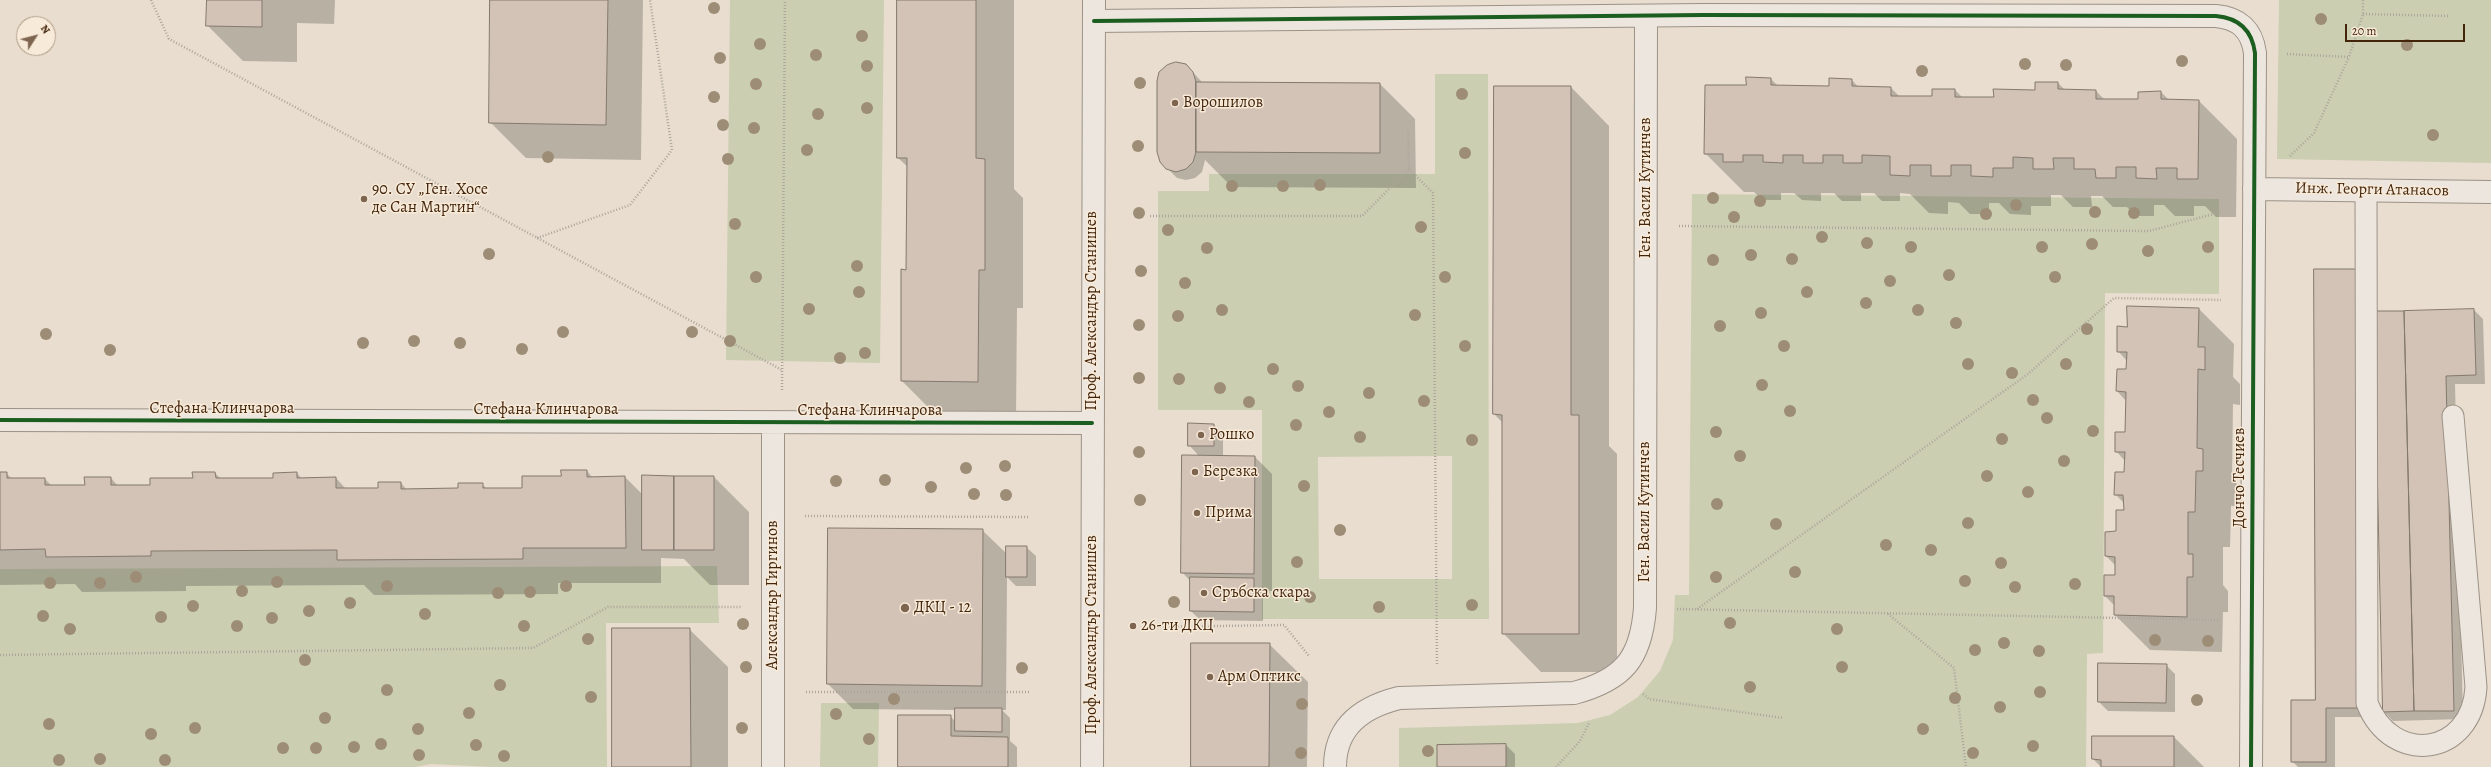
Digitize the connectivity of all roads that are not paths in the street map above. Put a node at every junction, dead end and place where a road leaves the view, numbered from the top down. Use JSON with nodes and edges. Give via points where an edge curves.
{"nodes":[{"id":1,"x":1439,"y":8,"type":"edge"},
{"id":2,"x":1094,"y":10,"type":"edge"},
{"id":3,"x":1646,"y":16,"type":"junction"},
{"id":4,"x":2254,"y":189,"type":"junction"},
{"id":5,"x":2366,"y":190,"type":"junction"},
{"id":6,"x":2491,"y":192,"type":"edge"},
{"id":7,"x":2453,"y":416,"type":"dead end"},
{"id":8,"x":0,"y":420,"type":"edge"},
{"id":9,"x":777,"y":422,"type":"junction"},
{"id":10,"x":1092,"y":423,"type":"junction"},
{"id":11,"x":772,"y":767,"type":"edge"},
{"id":12,"x":1092,"y":767,"type":"edge"},
{"id":13,"x":1335,"y":767,"type":"edge"},
{"id":14,"x":2251,"y":767,"type":"edge"}],
"edges":[{"from":1,"to":2,"type":"street"},
{"from":1,"to":3,"type":"street"},
{"from":2,"to":10,"type":"street","name":"Проф. Александър Станишев"},
{"from":3,"to":4,"type":"street","via":[[2227,17],[2248,30],[2255,53]]},
{"from":3,"to":13,"type":"street","name":"Ген. Васил Кутинчев","via":[[1645,608],[1643,633],[1634,655],[1618,674],[1597,687],[1574,693],[1399,698],[1376,703],[1357,716],[1342,734],[1335,756]]},
{"from":4,"to":5,"type":"street","name":"Инж. Георги Атанасов"},
{"from":4,"to":14,"type":"street","name":"Дончо Тесчиев"},
{"from":5,"to":6,"type":"street","name":"Инж. Георги Атанасов"},
{"from":5,"to":7,"type":"lane","via":[[2367,703],[2380,727],[2388,735],[2408,744],[2426,746],[2450,738],[2460,730],[2470,717],[2476,702]]},
{"from":8,"to":9,"type":"street","name":"Стефана Клинчарова"},
{"from":9,"to":10,"type":"street","name":"Стефана Клинчарова"},
{"from":9,"to":11,"type":"street","name":"Александър Гиргинов","via":[[773,516]]},
{"from":10,"to":12,"type":"street","name":"Проф. Александър Станишев"}]}
